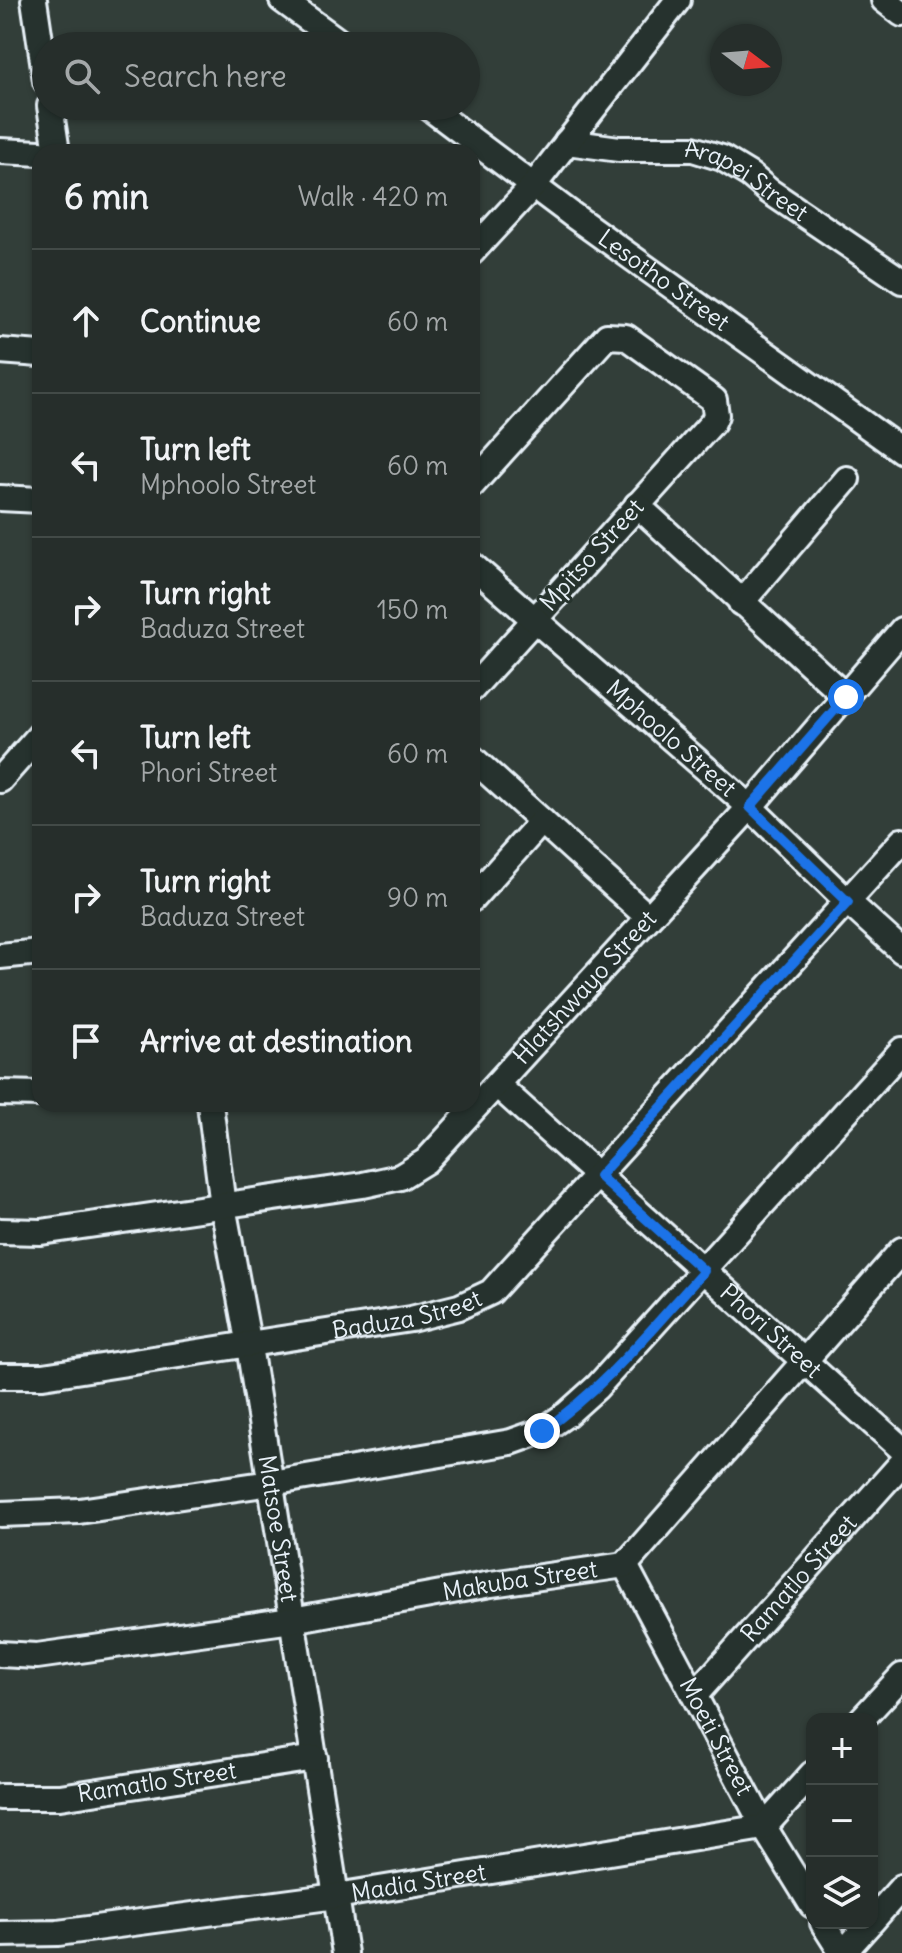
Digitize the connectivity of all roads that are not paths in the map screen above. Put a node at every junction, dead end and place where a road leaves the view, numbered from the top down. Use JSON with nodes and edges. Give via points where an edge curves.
{"nodes":[{"id":1,"x":34,"y":0,"type":"edge"},
{"id":2,"x":282,"y":0,"type":"edge"},
{"id":3,"x":678,"y":0,"type":"edge"},
{"id":4,"x":884,"y":0,"type":"edge"},
{"id":5,"x":902,"y":14,"type":"edge"},
{"id":6,"x":39,"y":32,"type":"edge"},
{"id":7,"x":326,"y":32,"type":"edge"},
{"id":8,"x":52,"y":120,"type":"edge"},
{"id":9,"x":446,"y":120,"type":"edge"},
{"id":10,"x":567,"y":142,"type":"junction"},
{"id":11,"x":56,"y":144,"type":"edge"},
{"id":12,"x":478,"y":144,"type":"edge"},
{"id":13,"x":480,"y":145,"type":"edge"},
{"id":14,"x":0,"y":151,"type":"edge"},
{"id":15,"x":32,"y":153,"type":"edge"},
{"id":16,"x":534,"y":185,"type":"junction"},
{"id":17,"x":480,"y":243,"type":"edge"},
{"id":18,"x":902,"y":281,"type":"edge"},
{"id":19,"x":0,"y":351,"type":"edge"},
{"id":20,"x":32,"y":353,"type":"edge"},
{"id":21,"x":902,"y":451,"type":"edge"},
{"id":22,"x":480,"y":476,"type":"edge"},
{"id":23,"x":847,"y":479,"type":"dead end"},
{"id":24,"x":0,"y":498,"type":"edge"},
{"id":25,"x":32,"y":500,"type":"edge"},
{"id":26,"x":637,"y":505,"type":"junction"},
{"id":27,"x":480,"y":572,"type":"edge"},
{"id":28,"x":741,"y":603,"type":"junction"},
{"id":29,"x":535,"y":617,"type":"junction"},
{"id":30,"x":902,"y":630,"type":"edge"},
{"id":31,"x":480,"y":680,"type":"edge"},
{"id":32,"x":846,"y":697,"type":"junction"},
{"id":33,"x":32,"y":744,"type":"edge"},
{"id":34,"x":480,"y":765,"type":"edge"},
{"id":35,"x":0,"y":780,"type":"edge"},
{"id":36,"x":750,"y":807,"type":"junction"},
{"id":37,"x":542,"y":821,"type":"junction"},
{"id":38,"x":902,"y":841,"type":"edge"},
{"id":39,"x":480,"y":890,"type":"edge"},
{"id":40,"x":848,"y":902,"type":"junction"},
{"id":41,"x":648,"y":917,"type":"junction"},
{"id":42,"x":902,"y":951,"type":"edge"},
{"id":43,"x":32,"y":953,"type":"edge"},
{"id":44,"x":0,"y":956,"type":"edge"},
{"id":45,"x":902,"y":1050,"type":"edge"},
{"id":46,"x":497,"y":1085,"type":"junction"},
{"id":47,"x":0,"y":1093,"type":"edge"},
{"id":48,"x":32,"y":1094,"type":"edge"},
{"id":49,"x":480,"y":1103,"type":"edge"},
{"id":50,"x":211,"y":1112,"type":"edge"},
{"id":51,"x":472,"y":1112,"type":"edge"},
{"id":52,"x":599,"y":1176,"type":"junction"},
{"id":53,"x":223,"y":1206,"type":"junction"},
{"id":54,"x":0,"y":1231,"type":"edge"},
{"id":55,"x":902,"y":1250,"type":"edge"},
{"id":56,"x":704,"y":1271,"type":"junction"},
{"id":57,"x":249,"y":1346,"type":"junction"},
{"id":58,"x":804,"y":1361,"type":"junction"},
{"id":59,"x":0,"y":1376,"type":"edge"},
{"id":60,"x":902,"y":1449,"type":"edge"},
{"id":61,"x":902,"y":1463,"type":"edge"},
{"id":62,"x":271,"y":1483,"type":"junction"},
{"id":63,"x":0,"y":1514,"type":"edge"},
{"id":64,"x":625,"y":1565,"type":"junction"},
{"id":65,"x":292,"y":1620,"type":"junction"},
{"id":66,"x":0,"y":1654,"type":"edge"},
{"id":67,"x":902,"y":1676,"type":"edge"},
{"id":68,"x":695,"y":1695,"type":"junction"},
{"id":69,"x":868,"y":1713,"type":"edge"},
{"id":70,"x":315,"y":1758,"type":"junction"},
{"id":71,"x":806,"y":1781,"type":"edge"},
{"id":72,"x":0,"y":1797,"type":"edge"},
{"id":73,"x":764,"y":1827,"type":"junction"},
{"id":74,"x":902,"y":1887,"type":"edge"},
{"id":75,"x":806,"y":1895,"type":"edge"},
{"id":76,"x":336,"y":1896,"type":"junction"},
{"id":77,"x":878,"y":1914,"type":"edge"},
{"id":78,"x":827,"y":1929,"type":"edge"},
{"id":79,"x":864,"y":1929,"type":"edge"},
{"id":80,"x":0,"y":1934,"type":"edge"},
{"id":81,"x":345,"y":1953,"type":"edge"},
{"id":82,"x":842,"y":1953,"type":"edge"}],
"edges":[{"from":1,"to":6,"type":"street"},
{"from":2,"to":7,"type":"street"},
{"from":3,"to":10,"type":"street"},
{"from":4,"to":5,"type":"street"},
{"from":8,"to":11,"type":"street"},
{"from":9,"to":12,"type":"street","name":"Lesotho Street"},
{"from":10,"to":16,"type":"street"},
{"from":10,"to":18,"type":"street","name":"Arapei Street","via":[[619,149],[693,149],[722,158]]},
{"from":13,"to":16,"type":"street","name":"Lesotho Street"},
{"from":14,"to":15,"type":"street"},
{"from":16,"to":17,"type":"street"},
{"from":16,"to":21,"type":"street","name":"Lesotho Street"},
{"from":19,"to":20,"type":"street"},
{"from":22,"to":26,"type":"street","name":"Mpitso Street","via":[[600,341],[617,335],[650,352],[714,400],[716,415]]},
{"from":23,"to":28,"type":"street"},
{"from":24,"to":25,"type":"street"},
{"from":26,"to":28,"type":"street"},
{"from":26,"to":29,"type":"street","name":"Mpitso Street"},
{"from":27,"to":29,"type":"street","name":"Mphoolo Street"},
{"from":28,"to":32,"type":"street"},
{"from":29,"to":31,"type":"street","name":"Mpitso Street"},
{"from":29,"to":36,"type":"street","name":"Mphoolo Street"},
{"from":30,"to":32,"type":"street","name":"Hlatshwayo Street"},
{"from":32,"to":36,"type":"street","name":"Hlatshwayo Street"},
{"from":33,"to":35,"type":"street"},
{"from":34,"to":37,"type":"street"},
{"from":36,"to":40,"type":"street","name":"Mphoolo Street"},
{"from":36,"to":41,"type":"street","name":"Hlatshwayo Street"},
{"from":37,"to":39,"type":"street"},
{"from":37,"to":41,"type":"street"},
{"from":38,"to":40,"type":"street","name":"Baduza Street"},
{"from":40,"to":42,"type":"street","name":"Mphoolo Street"},
{"from":40,"to":52,"type":"street","name":"Baduza Street"},
{"from":41,"to":46,"type":"street","name":"Hlatshwayo Street"},
{"from":43,"to":44,"type":"street"},
{"from":45,"to":56,"type":"street"},
{"from":46,"to":49,"type":"street","name":"Hlatshwayo Street"},
{"from":46,"to":52,"type":"street","name":"Phori Street"},
{"from":47,"to":48,"type":"street"},
{"from":50,"to":53,"type":"street","name":"Matsoe Street"},
{"from":51,"to":53,"type":"street","name":"Hlatshwayo Street","via":[[426,1161],[400,1177]]},
{"from":52,"to":56,"type":"street","name":"Phori Street"},
{"from":52,"to":57,"type":"street","name":"Baduza Street","via":[[491,1292],[411,1319]]},
{"from":53,"to":54,"type":"street","name":"Hlatshwayo Street","via":[[41,1232]]},
{"from":53,"to":57,"type":"street","name":"Matsoe Street"},
{"from":55,"to":58,"type":"street","name":"Makuba Street"},
{"from":56,"to":58,"type":"street","name":"Phori Street"},
{"from":56,"to":62,"type":"street","via":[[597,1387],[542,1431],[511,1442]]},
{"from":57,"to":59,"type":"street","name":"Baduza Street","via":[[43,1376]]},
{"from":57,"to":62,"type":"street","name":"Matsoe Street"},
{"from":58,"to":60,"type":"street","name":"Phori Street"},
{"from":58,"to":64,"type":"street","name":"Makuba Street"},
{"from":61,"to":68,"type":"street","name":"Ramatlo Street"},
{"from":62,"to":63,"type":"street","via":[[79,1511]]},
{"from":62,"to":65,"type":"street","name":"Matsoe Street"},
{"from":64,"to":65,"type":"street","name":"Makuba Street"},
{"from":64,"to":68,"type":"street","name":"Moeti Street"},
{"from":65,"to":66,"type":"street","name":"Makuba Street","via":[[37,1656]]},
{"from":65,"to":70,"type":"street","name":"Matsoe Street"},
{"from":67,"to":69,"type":"street"},
{"from":68,"to":73,"type":"street","name":"Moeti Street"},
{"from":70,"to":72,"type":"street","name":"Ramatlo Street","via":[[60,1797]]},
{"from":70,"to":76,"type":"street","name":"Matsoe Street"},
{"from":71,"to":73,"type":"street"},
{"from":73,"to":75,"type":"street","name":"Moeti Street"},
{"from":73,"to":76,"type":"street","name":"Madia Street"},
{"from":74,"to":77,"type":"street"},
{"from":76,"to":80,"type":"street","name":"Madia Street","via":[[58,1933]]},
{"from":76,"to":81,"type":"street","name":"Matsoe Street"},
{"from":78,"to":82,"type":"street"},
{"from":79,"to":82,"type":"street"}]}
